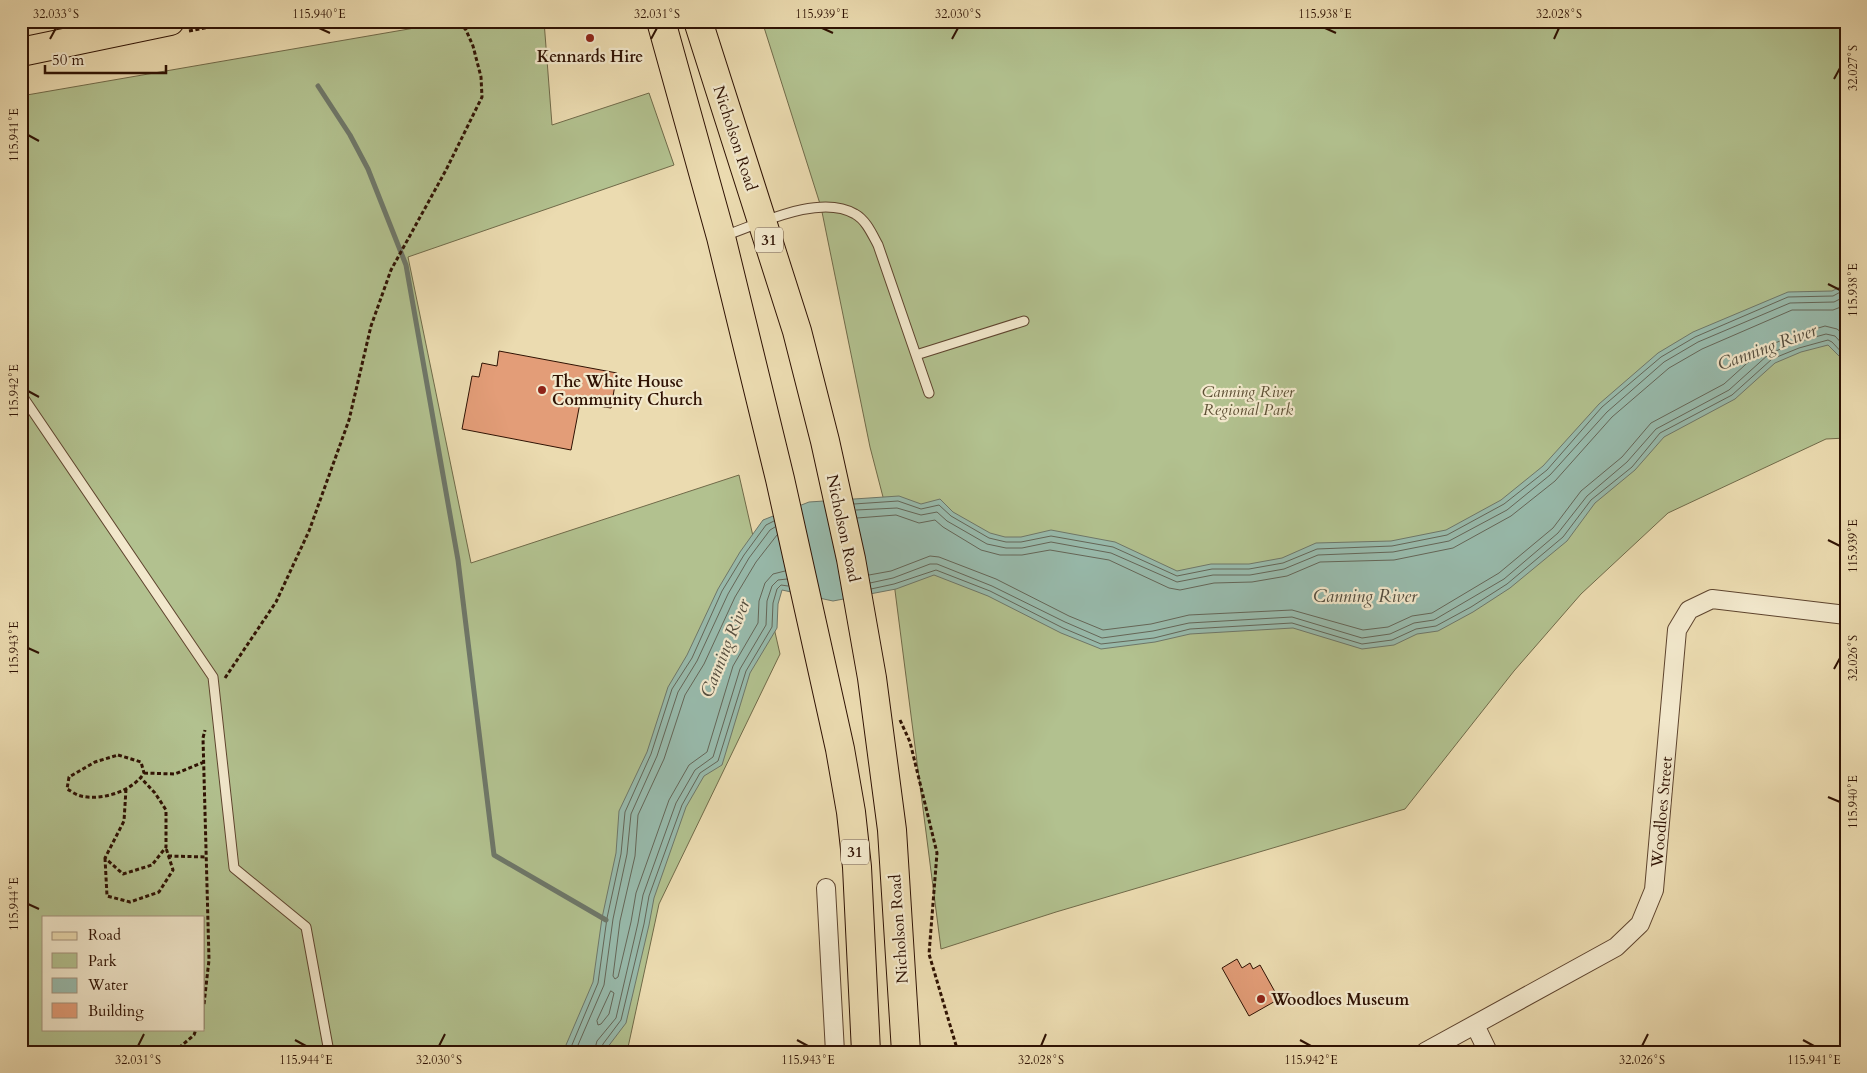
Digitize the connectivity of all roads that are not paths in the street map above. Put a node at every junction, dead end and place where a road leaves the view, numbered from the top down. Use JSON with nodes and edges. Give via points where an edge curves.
{"nodes":[{"id":1,"x":170,"y":21,"type":"edge"},
{"id":2,"x":648,"y":21,"type":"edge"},
{"id":3,"x":661,"y":21,"type":"edge"},
{"id":4,"x":698,"y":21,"type":"edge"},
{"id":5,"x":669,"y":50,"type":"junction"},
{"id":6,"x":21,"y":52,"type":"edge"},
{"id":7,"x":764,"y":222,"type":"junction"},
{"id":8,"x":721,"y":237,"type":"junction"},
{"id":9,"x":1024,"y":320,"type":"dead end"},
{"id":10,"x":916,"y":355,"type":"junction"},
{"id":11,"x":929,"y":393,"type":"dead end"},
{"id":12,"x":21,"y":394,"type":"edge"},
{"id":13,"x":1846,"y":615,"type":"edge"},
{"id":14,"x":826,"y":888,"type":"dead end"},
{"id":15,"x":1475,"y":1025,"type":"junction"},
{"id":16,"x":329,"y":1052,"type":"edge"},
{"id":17,"x":835,"y":1052,"type":"edge"},
{"id":18,"x":866,"y":1052,"type":"edge"},
{"id":19,"x":906,"y":1052,"type":"edge"},
{"id":20,"x":1425,"y":1052,"type":"edge"},
{"id":21,"x":1488,"y":1052,"type":"edge"}],
"edges":[{"from":1,"to":6,"type":"main road"},
{"from":2,"to":5,"type":"main road"},
{"from":3,"to":5,"type":"main road","number":"31"},
{"from":4,"to":7,"type":"main road","name":"Nicholson Road","number":"31"},
{"from":5,"to":8,"type":"main road","number":"31"},
{"from":7,"to":8,"type":"lane"},
{"from":7,"to":10,"type":"lane","via":[[821,207],[840,207],[856,214],[878,245]]},
{"from":7,"to":19,"type":"main road","name":"Nicholson Road","number":"31","via":[[797,331],[825,441],[851,558],[872,678],[892,830]]},
{"from":8,"to":18,"type":"main road","number":"31","via":[[780,479],[840,749],[857,867]]},
{"from":9,"to":10,"type":"lane"},
{"from":10,"to":11,"type":"lane"},
{"from":12,"to":16,"type":"lane","via":[[213,677],[234,868],[306,927]]},
{"from":13,"to":15,"type":"street","name":"Woodloes Street","via":[[1712,599],[1689,610],[1677,630],[1654,890],[1640,924],[1616,947]]},
{"from":14,"to":17,"type":"street"},
{"from":15,"to":20,"type":"street","name":"Woodloes Street"},
{"from":15,"to":21,"type":"street"}]}
